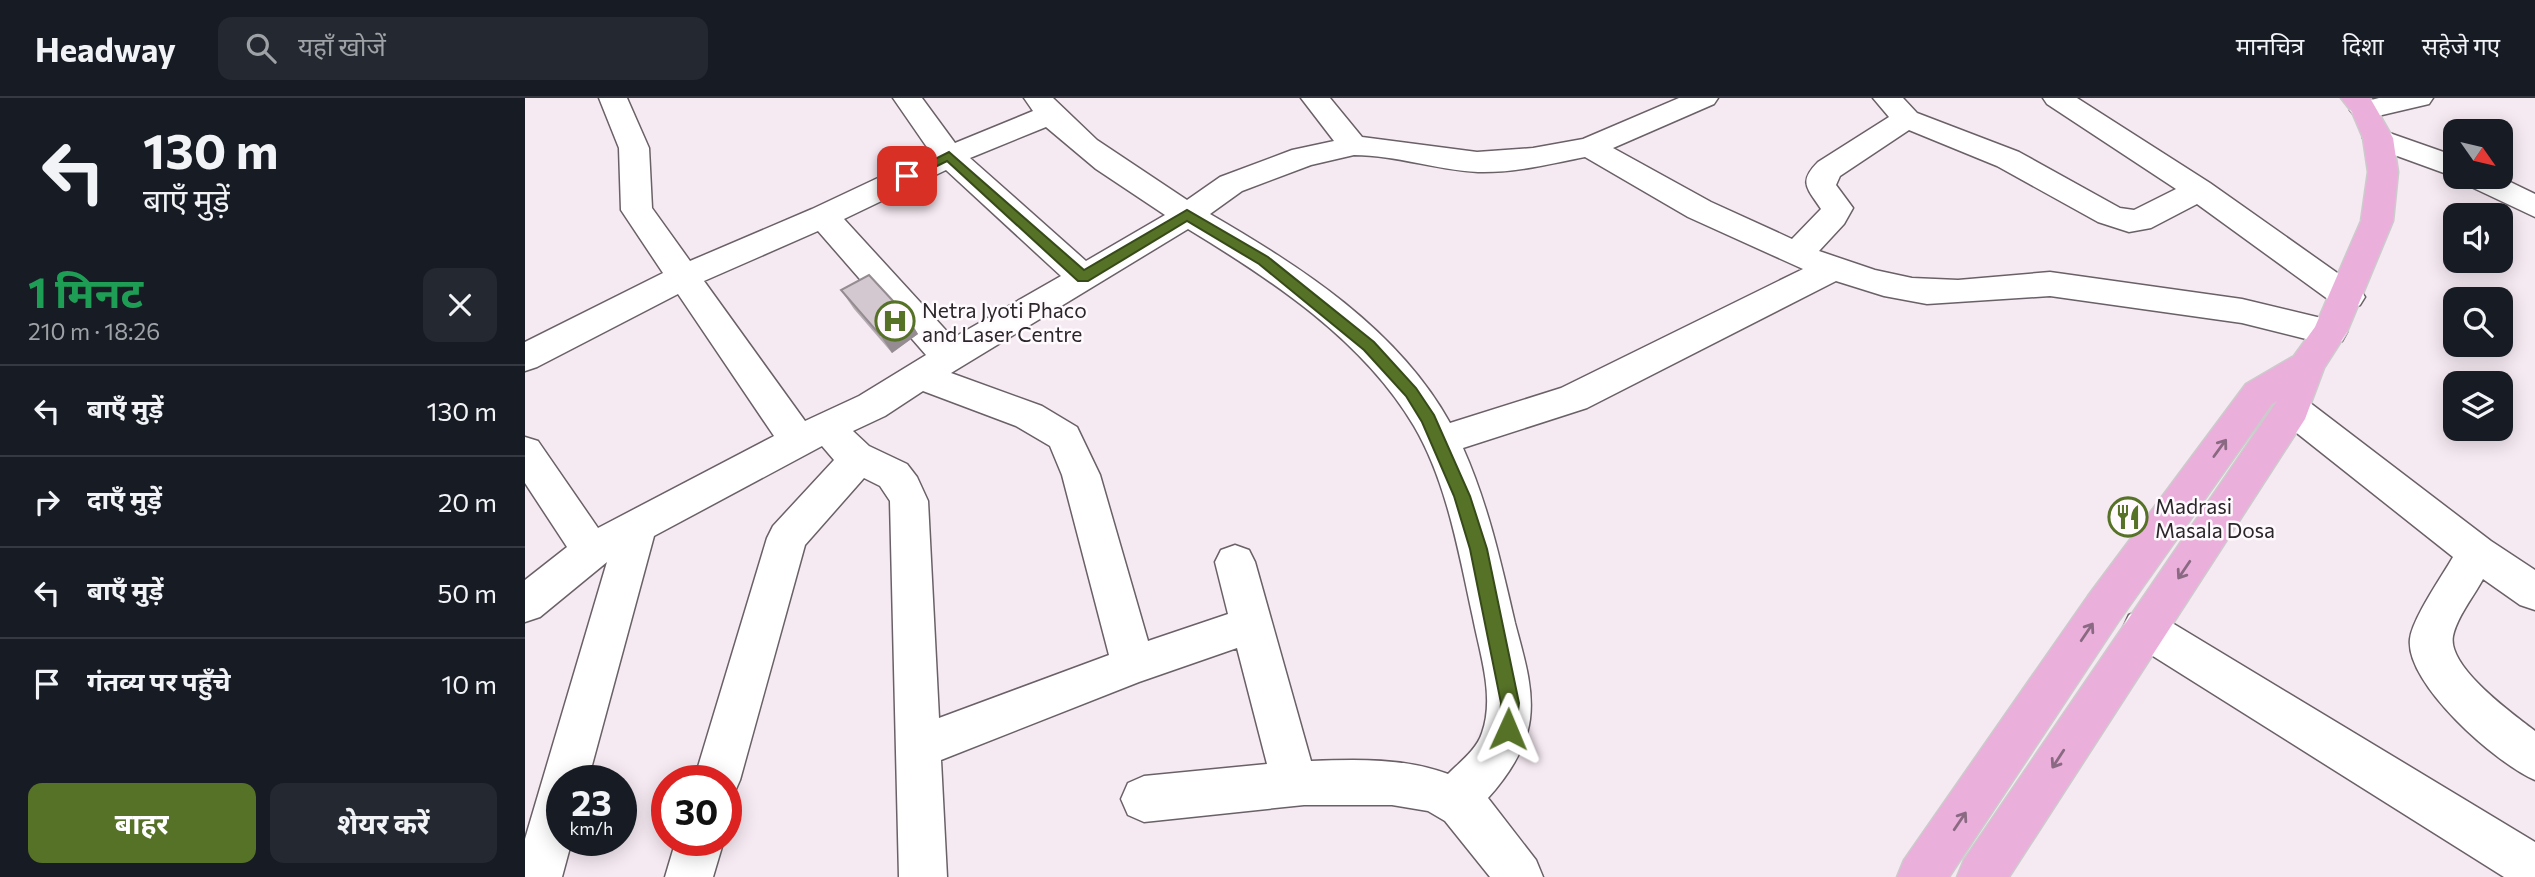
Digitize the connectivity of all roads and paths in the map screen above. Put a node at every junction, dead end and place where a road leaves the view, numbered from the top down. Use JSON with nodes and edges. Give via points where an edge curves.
{"nodes":[{"id":1,"x":613,"y":98,"type":"edge"},
{"id":2,"x":907,"y":98,"type":"edge"},
{"id":3,"x":1315,"y":98,"type":"edge"},
{"id":4,"x":1704,"y":98,"type":"edge"},
{"id":5,"x":2057,"y":98,"type":"edge"},
{"id":6,"x":2419,"y":98,"type":"edge"},
{"id":7,"x":1044,"y":106,"type":"edge"},
{"id":8,"x":1897,"y":109,"type":"edge"},
{"id":9,"x":2366,"y":115,"type":"edge"},
{"id":10,"x":1354,"y":146,"type":"junction"},
{"id":11,"x":1590,"y":147,"type":"junction"},
{"id":12,"x":949,"y":156,"type":"junction"},
{"id":13,"x":2443,"y":160,"type":"edge"},
{"id":14,"x":2500,"y":189,"type":"edge"},
{"id":15,"x":2199,"y":190,"type":"junction"},
{"id":16,"x":2535,"y":206,"type":"edge"},
{"id":17,"x":1187,"y":215,"type":"junction"},
{"id":18,"x":823,"y":216,"type":"junction"},
{"id":19,"x":1797,"y":254,"type":"junction"},
{"id":20,"x":1834,"y":268,"type":"junction"},
{"id":21,"x":683,"y":277,"type":"junction"},
{"id":22,"x":1083,"y":277,"type":"junction"},
{"id":23,"x":2348,"y":297,"type":"junction"},
{"id":24,"x":2330,"y":332,"type":"junction"},
{"id":25,"x":525,"y":358,"type":"edge"},
{"id":26,"x":934,"y":366,"type":"junction"},
{"id":27,"x":2307,"y":366,"type":"junction"},
{"id":28,"x":2292,"y":409,"type":"junction"},
{"id":29,"x":813,"y":434,"type":"junction"},
{"id":30,"x":1439,"y":441,"type":"junction"},
{"id":31,"x":525,"y":452,"type":"edge"},
{"id":32,"x":858,"y":459,"type":"junction"},
{"id":33,"x":637,"y":527,"type":"junction"},
{"id":34,"x":591,"y":551,"type":"junction"},
{"id":35,"x":2477,"y":553,"type":"junction"},
{"id":36,"x":1235,"y":562,"type":"dead end"},
{"id":37,"x":2535,"y":592,"type":"edge"},
{"id":38,"x":525,"y":604,"type":"edge"},
{"id":39,"x":1251,"y":625,"type":"junction"},
{"id":40,"x":2144,"y":628,"type":"junction"},
{"id":41,"x":1133,"y":665,"type":"junction"},
{"id":42,"x":919,"y":747,"type":"junction"},
{"id":43,"x":2535,"y":758,"type":"edge"},
{"id":44,"x":569,"y":765,"type":"edge"},
{"id":45,"x":721,"y":765,"type":"edge"},
{"id":46,"x":1295,"y":784,"type":"junction"},
{"id":47,"x":1144,"y":799,"type":"dead end"},
{"id":48,"x":1456,"y":799,"type":"junction"},
{"id":49,"x":546,"y":849,"type":"edge"},
{"id":50,"x":695,"y":856,"type":"edge"},
{"id":51,"x":2535,"y":869,"type":"edge"},
{"id":52,"x":538,"y":877,"type":"edge"},
{"id":53,"x":689,"y":877,"type":"edge"},
{"id":54,"x":923,"y":877,"type":"edge"},
{"id":55,"x":1519,"y":877,"type":"edge"},
{"id":56,"x":1921,"y":877,"type":"edge"},
{"id":57,"x":1981,"y":877,"type":"edge"}],
"edges":[{"from":1,"to":21,"type":"street","via":[[636,155],[632,195],[636,210]]},
{"from":2,"to":12,"type":"street"},
{"from":3,"to":10,"type":"street"},
{"from":4,"to":11,"type":"street"},
{"from":5,"to":15,"type":"street"},
{"from":6,"to":9,"type":"street"},
{"from":7,"to":12,"type":"street"},
{"from":7,"to":17,"type":"street","via":[[1076,139]]},
{"from":8,"to":15,"type":"street","via":[[2129,221],[2140,220]]},
{"from":8,"to":19,"type":"street","via":[[1821,177],[1821,186],[1837,208]]},
{"from":9,"to":13,"type":"street"},
{"from":9,"to":23,"type":"main road","via":[[2383,172],[2377,221]]},
{"from":10,"to":11,"type":"street","via":[[1477,162]]},
{"from":10,"to":17,"type":"street","via":[[1251,175]]},
{"from":11,"to":19,"type":"street","via":[[1685,204]]},
{"from":12,"to":18,"type":"street"},
{"from":12,"to":22,"type":"street"},
{"from":14,"to":16,"type":"street"},
{"from":15,"to":23,"type":"street"},
{"from":17,"to":22,"type":"street"},
{"from":17,"to":30,"type":"street","via":[[1263,261],[1359,338],[1411,392]]},
{"from":18,"to":21,"type":"street"},
{"from":18,"to":26,"type":"street"},
{"from":19,"to":20,"type":"street"},
{"from":20,"to":24,"type":"street","via":[[1925,292],[2024,282],[2095,289],[2242,311]]},
{"from":20,"to":30,"type":"street","via":[[1574,398]]},
{"from":21,"to":25,"type":"street"},
{"from":21,"to":29,"type":"street"},
{"from":22,"to":26,"type":"street"},
{"from":23,"to":24,"type":"main road"},
{"from":24,"to":27,"type":"main road"},
{"from":26,"to":29,"type":"street","via":[[872,406]]},
{"from":26,"to":41,"type":"street","via":[[1064,438],[1081,475]]},
{"from":27,"to":28,"type":"main road"},
{"from":56,"to":27,"type":"main road","one_way":true,"via":[[2103,609],[2259,394]]},
{"from":28,"to":35,"type":"street"},
{"from":28,"to":40,"type":"main road","one_way":true},
{"from":29,"to":32,"type":"street","via":[[846,448]]},
{"from":29,"to":33,"type":"street"},
{"from":30,"to":48,"type":"street","via":[[1478,549],[1510,703],[1508,729],[1496,754]]},
{"from":31,"to":34,"type":"street"},
{"from":32,"to":42,"type":"street","via":[[896,474],[909,501]]},
{"from":32,"to":45,"type":"street","via":[[786,538]]},
{"from":33,"to":34,"type":"street"},
{"from":33,"to":44,"type":"street"},
{"from":34,"to":38,"type":"street"},
{"from":35,"to":37,"type":"street"},
{"from":35,"to":43,"type":"street","via":[[2431,638],[2434,662],[2465,699]]},
{"from":36,"to":39,"type":"street"},
{"from":39,"to":41,"type":"street"},
{"from":39,"to":46,"type":"street"},
{"from":40,"to":51,"type":"street"},
{"from":40,"to":57,"type":"main road","one_way":true},
{"from":41,"to":42,"type":"street"},
{"from":42,"to":54,"type":"street"},
{"from":46,"to":47,"type":"street"},
{"from":46,"to":48,"type":"street","via":[[1400,785]]},
{"from":48,"to":55,"type":"street"},
{"from":49,"to":52,"type":"street"},
{"from":50,"to":53,"type":"street"}]}
